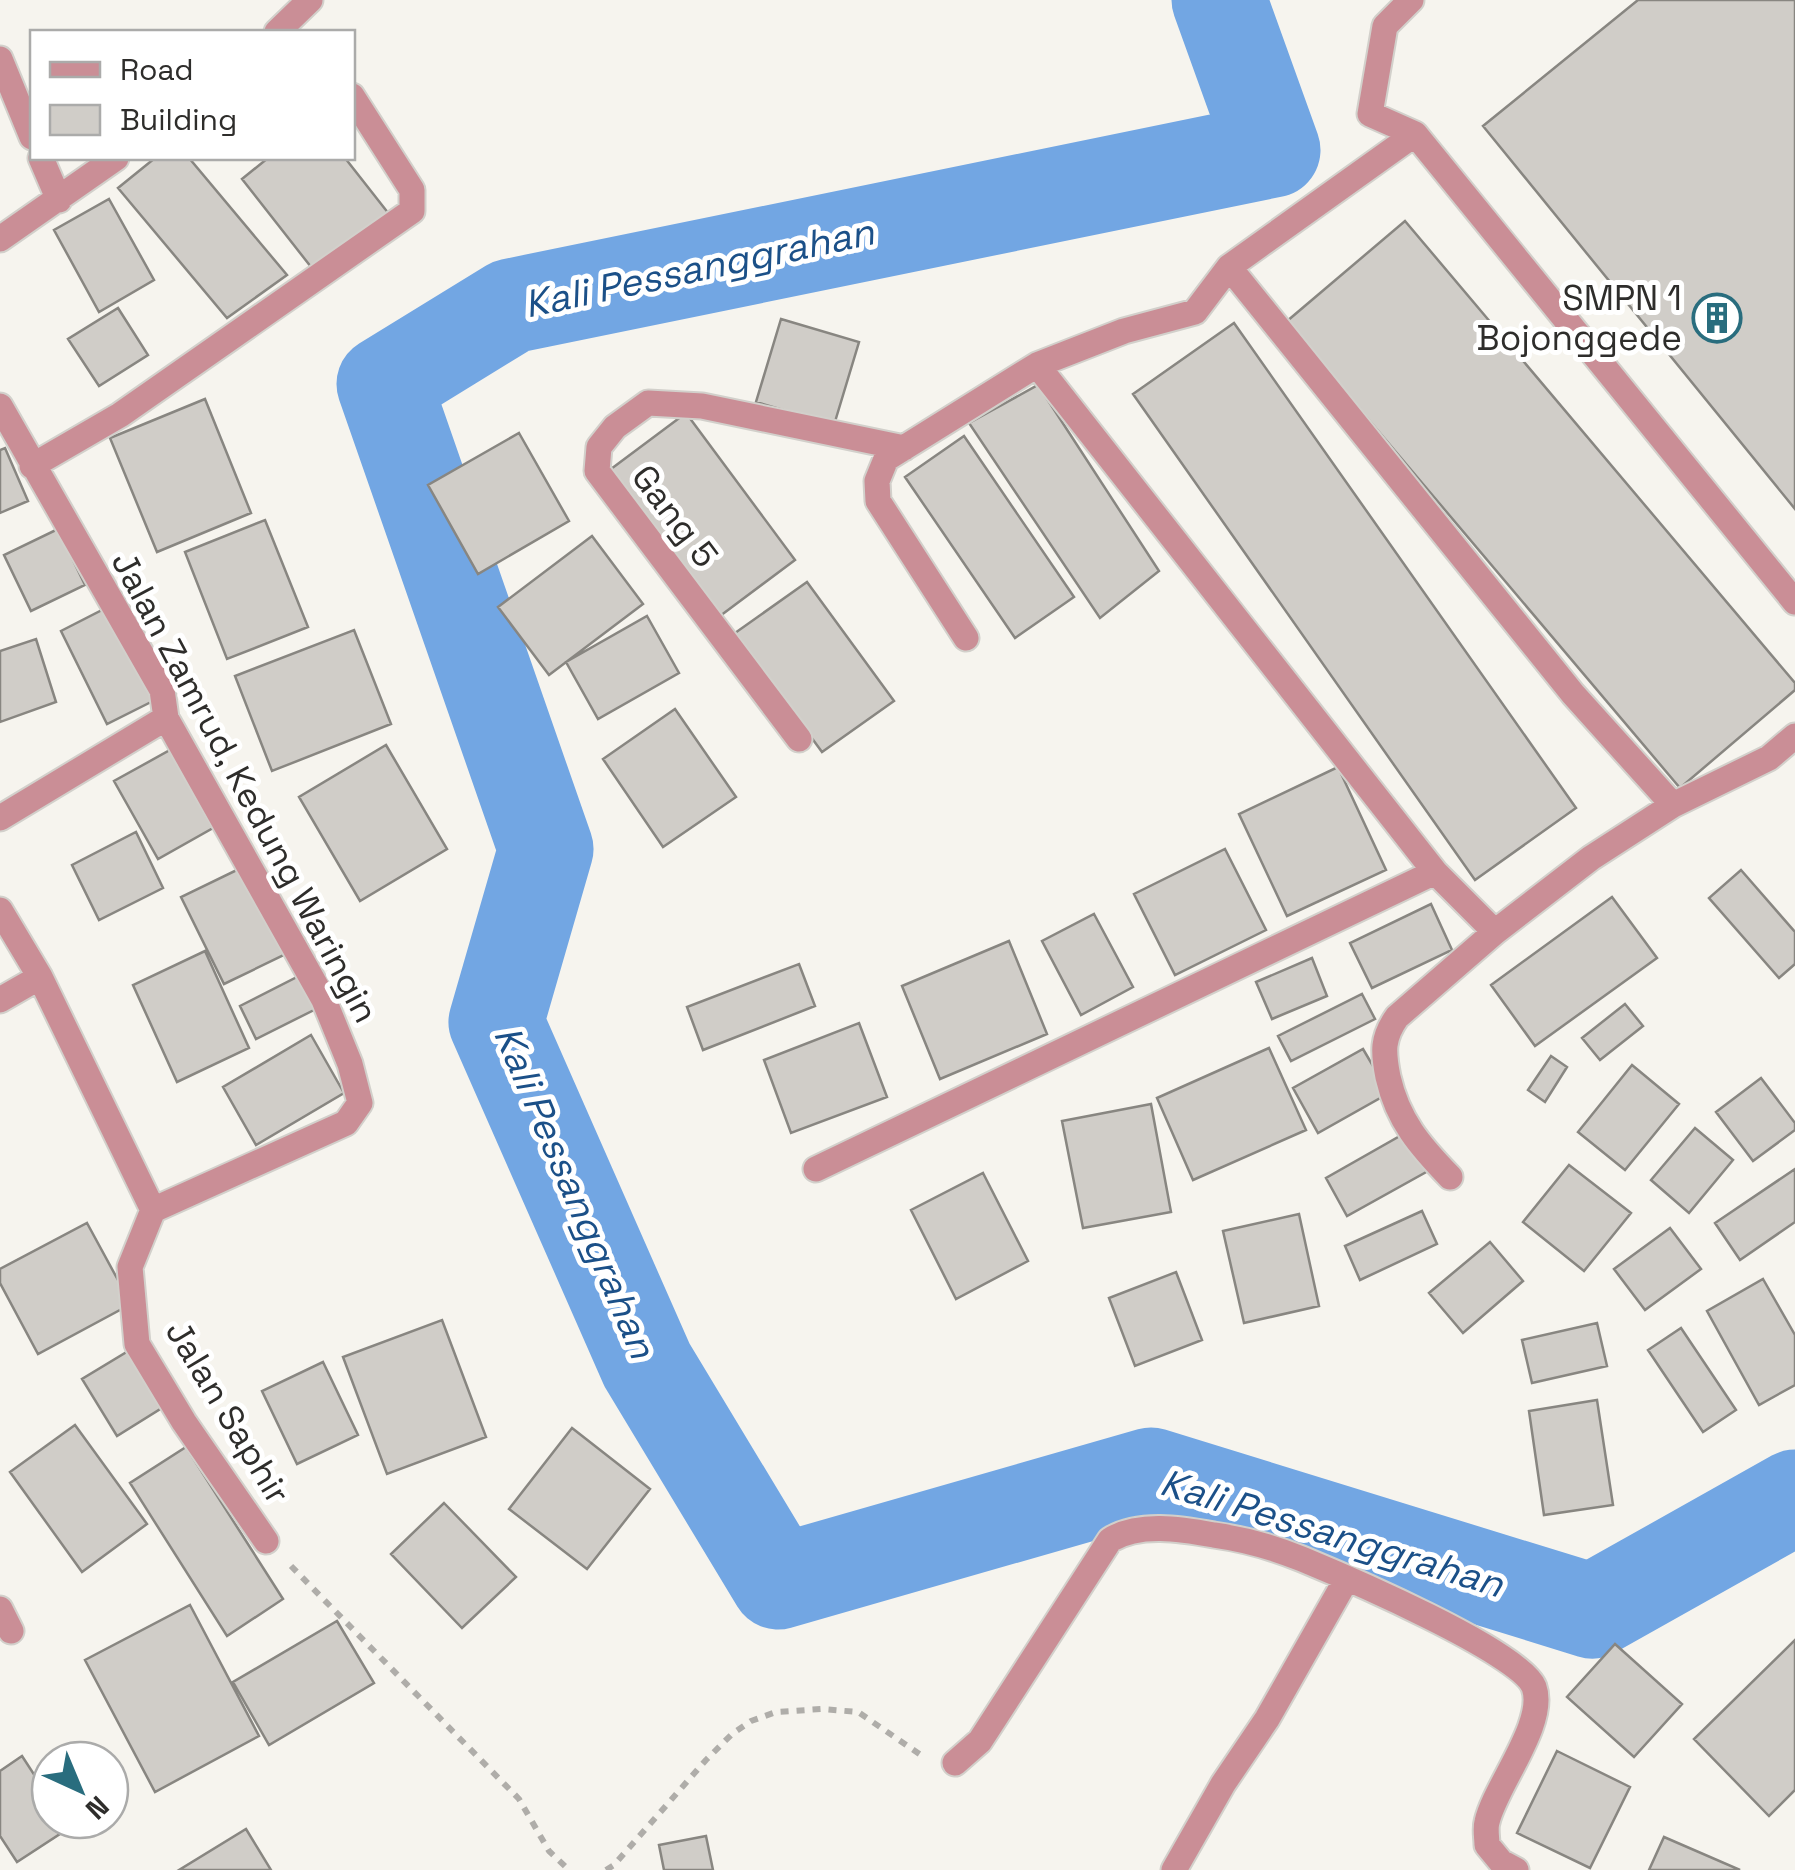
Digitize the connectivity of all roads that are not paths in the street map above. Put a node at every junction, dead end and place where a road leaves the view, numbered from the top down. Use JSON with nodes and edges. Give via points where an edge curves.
{"nodes":[{"id":1,"x":1411,"y":0,"type":"edge"},
{"id":2,"x":308,"y":15,"type":"edge"},
{"id":3,"x":282,"y":30,"type":"edge"},
{"id":4,"x":0,"y":59,"type":"edge"},
{"id":5,"x":355,"y":101,"type":"edge"},
{"id":6,"x":30,"y":132,"type":"edge"},
{"id":7,"x":1415,"y":134,"type":"junction"},
{"id":8,"x":42,"y":160,"type":"edge"},
{"id":9,"x":113,"y":160,"type":"edge"},
{"id":10,"x":59,"y":200,"type":"junction"},
{"id":11,"x":0,"y":240,"type":"edge"},
{"id":12,"x":1229,"y":267,"type":"junction"},
{"id":13,"x":1037,"y":366,"type":"junction"},
{"id":14,"x":0,"y":406,"type":"edge"},
{"id":15,"x":904,"y":448,"type":"junction"},
{"id":16,"x":32,"y":466,"type":"junction"},
{"id":17,"x":1795,"y":602,"type":"edge"},
{"id":18,"x":966,"y":638,"type":"dead end"},
{"id":19,"x":166,"y":718,"type":"junction"},
{"id":20,"x":1795,"y":736,"type":"edge"},
{"id":21,"x":799,"y":740,"type":"dead end"},
{"id":22,"x":1673,"y":805,"type":"junction"},
{"id":23,"x":0,"y":818,"type":"edge"},
{"id":24,"x":1435,"y":872,"type":"junction"},
{"id":25,"x":0,"y":910,"type":"edge"},
{"id":26,"x":1494,"y":932,"type":"junction"},
{"id":27,"x":40,"y":978,"type":"junction"},
{"id":28,"x":0,"y":1000,"type":"edge"},
{"id":29,"x":816,"y":1170,"type":"dead end"},
{"id":30,"x":1450,"y":1177,"type":"dead end"},
{"id":31,"x":153,"y":1210,"type":"junction"},
{"id":32,"x":266,"y":1540,"type":"road end"},
{"id":33,"x":1346,"y":1580,"type":"junction"},
{"id":34,"x":955,"y":1763,"type":"road end"},
{"id":35,"x":1174,"y":1870,"type":"edge"},
{"id":36,"x":1516,"y":1870,"type":"edge"}],
"edges":[{"from":1,"to":7,"type":"street","via":[[1385,26],[1370,114]]},
{"from":2,"to":3,"type":"street"},
{"from":4,"to":6,"type":"street"},
{"from":5,"to":16,"type":"street","via":[[412,190],[412,211],[120,415]]},
{"from":7,"to":12,"type":"street"},
{"from":7,"to":17,"type":"street"},
{"from":8,"to":10,"type":"street"},
{"from":9,"to":10,"type":"street"},
{"from":10,"to":11,"type":"street"},
{"from":12,"to":13,"type":"street","via":[[1194,312]]},
{"from":12,"to":22,"type":"street","via":[[1573,694]]},
{"from":13,"to":15,"type":"street"},
{"from":13,"to":24,"type":"street"},
{"from":14,"to":16,"type":"street","name":"Jalan Zamrud, Kedung Waringin"},
{"from":15,"to":18,"type":"street","via":[[886,458],[878,501]]},
{"from":15,"to":21,"type":"street","name":"Gang 5","via":[[702,406],[648,404],[615,426],[600,447],[597,471]]},
{"from":16,"to":19,"type":"street","name":"Jalan Zamrud, Kedung Waringin","via":[[162,690]]},
{"from":19,"to":23,"type":"street"},
{"from":19,"to":31,"type":"street","name":"Jalan Zamrud, Kedung Waringin","via":[[324,1000],[360,1103],[346,1123]]},
{"from":20,"to":22,"type":"street","via":[[1770,758]]},
{"from":22,"to":26,"type":"street"},
{"from":24,"to":26,"type":"street"},
{"from":24,"to":29,"type":"street"},
{"from":25,"to":27,"type":"street"},
{"from":26,"to":30,"type":"street","via":[[1411,1001],[1386,1032],[1382,1051],[1401,1120]]},
{"from":27,"to":28,"type":"street"},
{"from":27,"to":31,"type":"street"},
{"from":31,"to":32,"type":"street","name":"Jalan Saphir","via":[[130,1267],[137,1344]]},
{"from":33,"to":34,"type":"street","via":[[1300,1558],[1215,1534],[1123,1531],[1100,1551],[980,1741]]},
{"from":33,"to":35,"type":"street"},
{"from":33,"to":36,"type":"street","via":[[1490,1648],[1522,1670],[1534,1688],[1535,1713],[1486,1824],[1487,1845]]}]}
